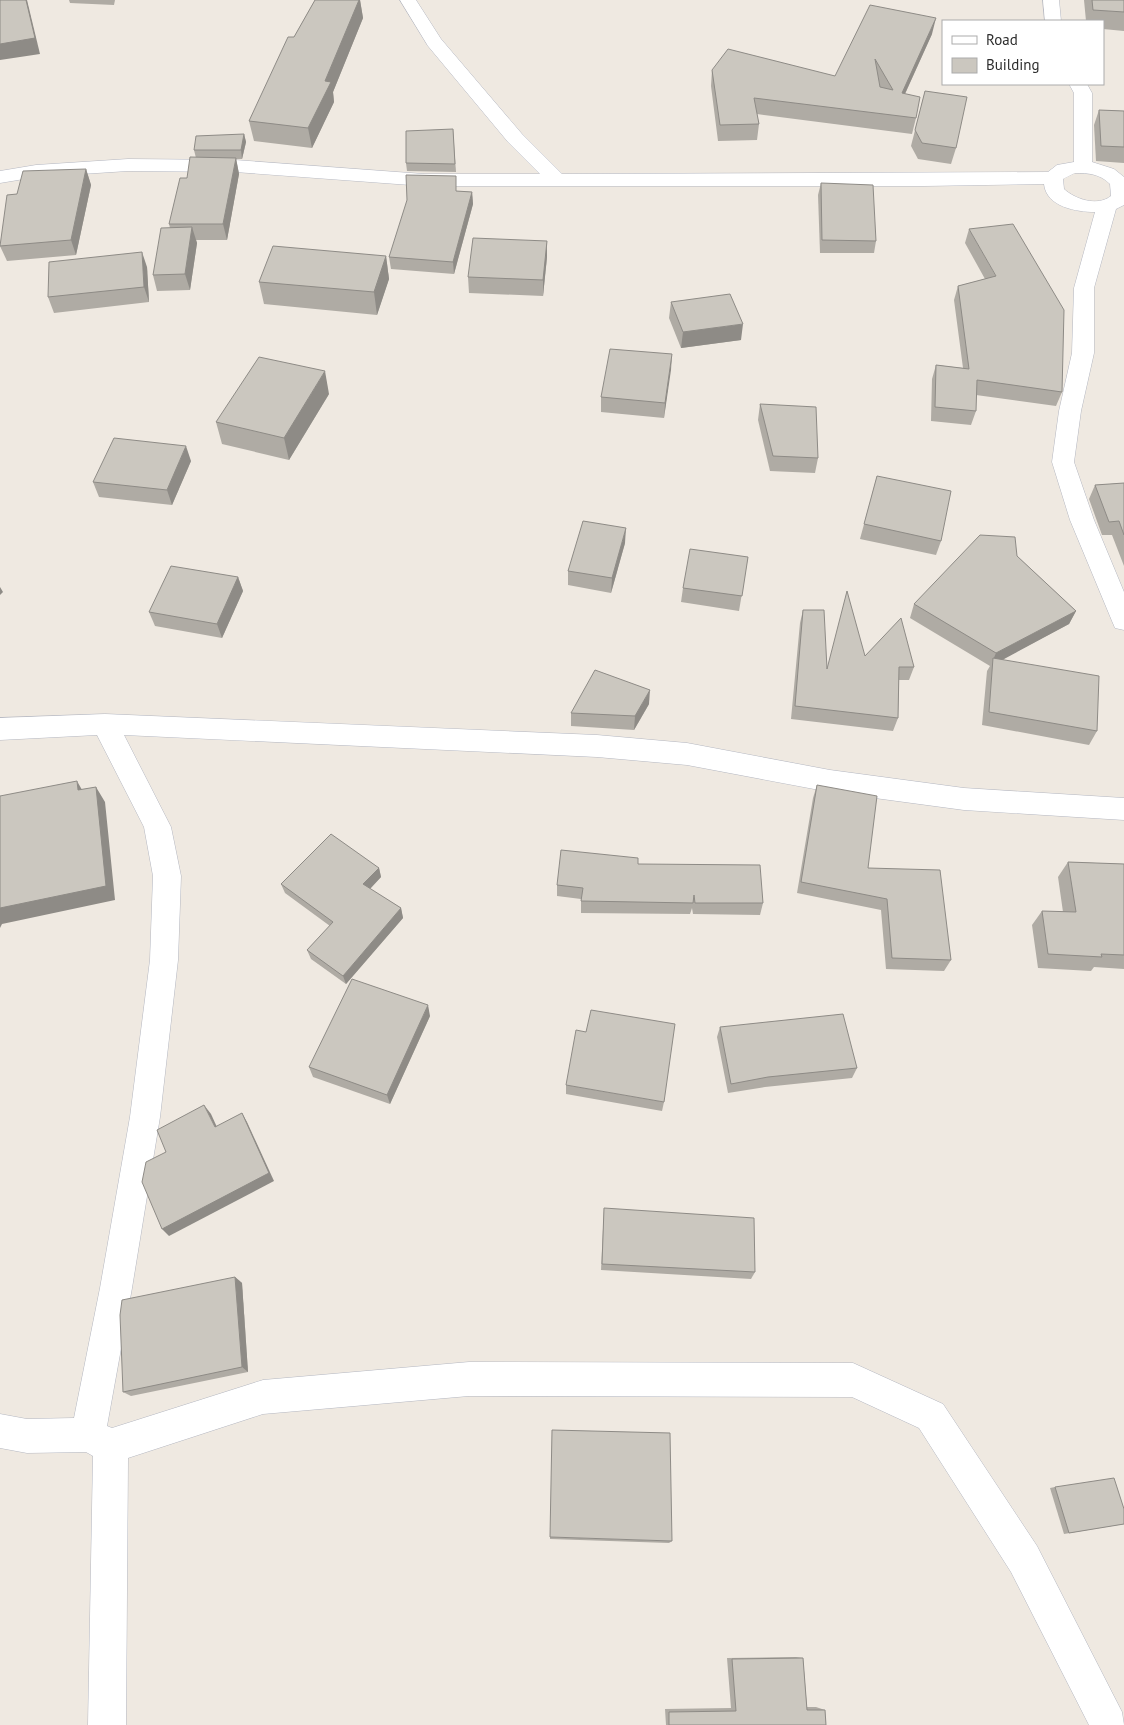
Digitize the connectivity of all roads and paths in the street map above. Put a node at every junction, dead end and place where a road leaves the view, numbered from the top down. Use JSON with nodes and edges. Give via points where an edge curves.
{"nodes":[{"id":1,"x":408,"y":0,"type":"edge"},
{"id":2,"x":1051,"y":0,"type":"edge"},
{"id":3,"x":1053,"y":20,"type":"edge"},
{"id":4,"x":1079,"y":85,"type":"edge"},
{"id":5,"x":1083,"y":166,"type":"junction"},
{"id":6,"x":0,"y":177,"type":"edge"},
{"id":7,"x":1053,"y":178,"type":"junction"},
{"id":8,"x":557,"y":180,"type":"junction"},
{"id":9,"x":1121,"y":181,"type":"edge"},
{"id":10,"x":1108,"y":206,"type":"junction"},
{"id":11,"x":1124,"y":621,"type":"edge"},
{"id":12,"x":105,"y":724,"type":"junction"},
{"id":13,"x":0,"y":730,"type":"edge"},
{"id":14,"x":1124,"y":808,"type":"edge"},
{"id":15,"x":0,"y":1431,"type":"edge"},
{"id":16,"x":100,"y":1440,"type":"junction"},
{"id":17,"x":107,"y":1725,"type":"edge"},
{"id":18,"x":1108,"y":1725,"type":"edge"}],
"edges":[{"from":1,"to":8,"type":"street","via":[[434,42],[515,138]]},
{"from":2,"to":3,"type":"street"},
{"from":4,"to":5,"type":"street","via":[[1083,93]]},
{"from":5,"to":7,"type":"street","via":[[1069,167]]},
{"from":5,"to":9,"type":"street"},
{"from":6,"to":8,"type":"street","via":[[36,171],[128,165],[235,166],[424,180]]},
{"from":7,"to":8,"type":"street"},
{"from":7,"to":10,"type":"street","via":[[1054,190],[1067,201],[1087,207]]},
{"from":9,"to":10,"type":"street","via":[[1121,195]]},
{"from":10,"to":11,"type":"street","via":[[1084,288],[1083,353],[1063,462],[1082,520]]},
{"from":12,"to":13,"type":"street"},
{"from":12,"to":14,"type":"street","via":[[501,740],[678,753],[830,781],[964,799]]},
{"from":12,"to":16,"type":"street","via":[[157,827],[167,876],[164,960],[145,1116],[116,1288]]},
{"from":15,"to":16,"type":"street","via":[[27,1436]]},
{"from":16,"to":17,"type":"street"},
{"from":16,"to":18,"type":"street","via":[[264,1397],[469,1380],[853,1380],[931,1416],[1024,1559]]}]}
